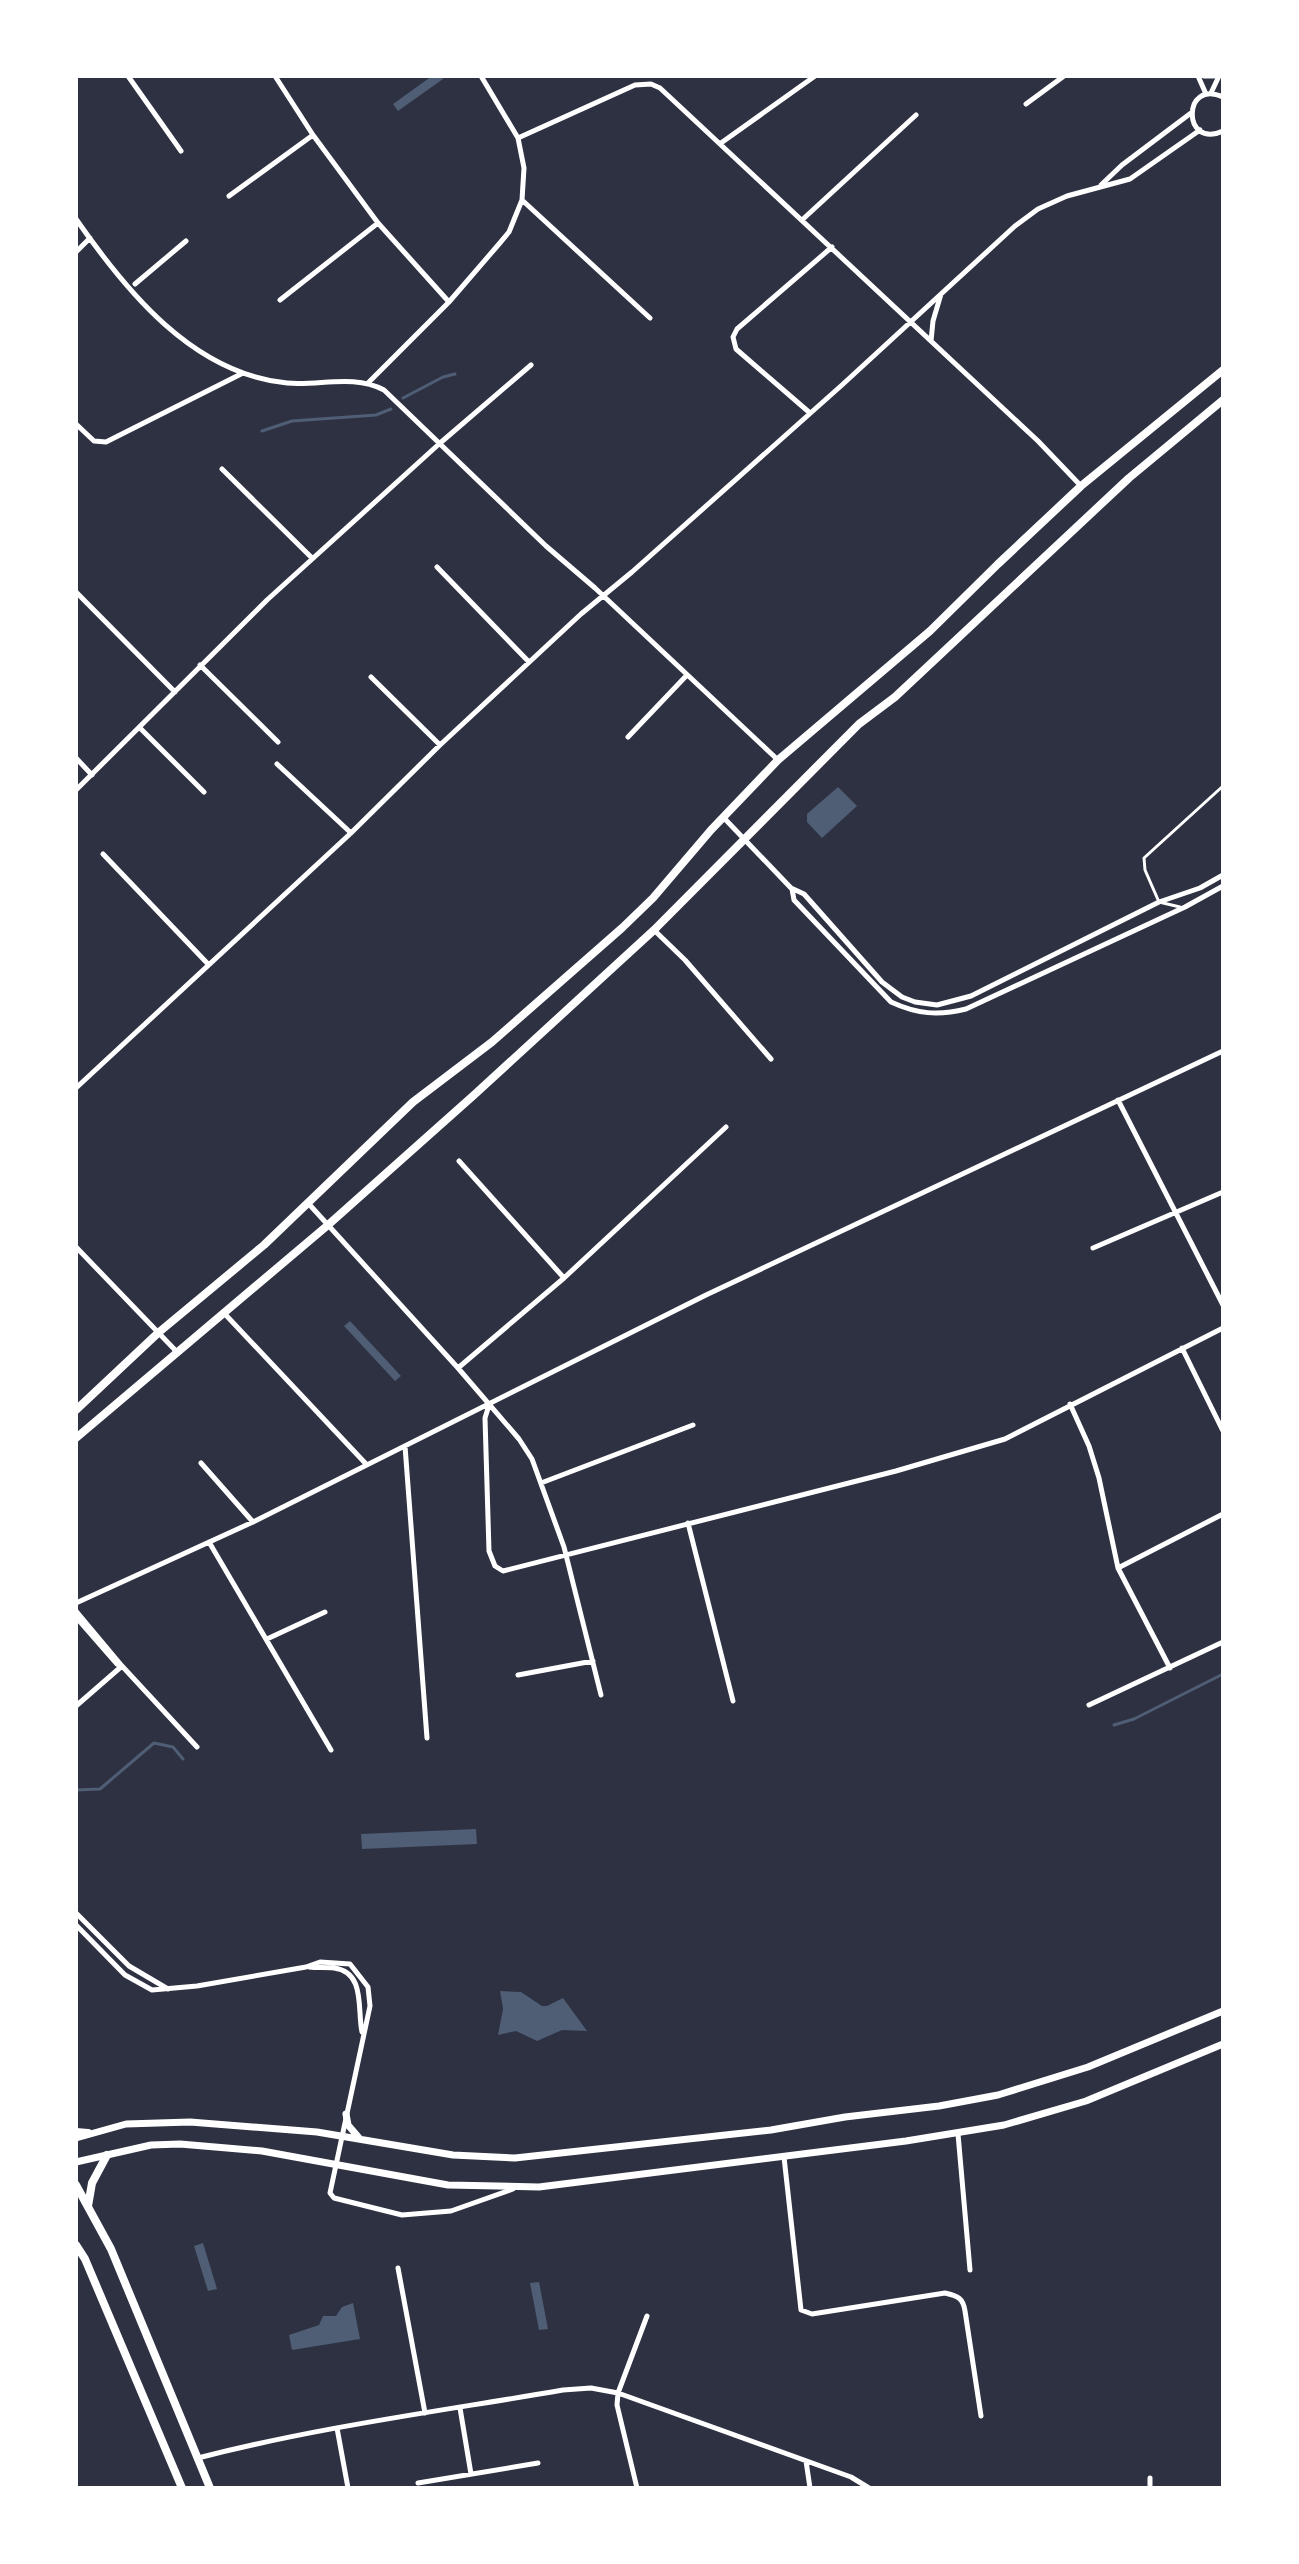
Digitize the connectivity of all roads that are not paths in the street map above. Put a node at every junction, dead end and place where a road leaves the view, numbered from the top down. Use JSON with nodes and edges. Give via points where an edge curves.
{"nodes":[{"id":1,"x":128,"y":76,"type":"edge"},
{"id":2,"x":275,"y":76,"type":"edge"},
{"id":3,"x":481,"y":76,"type":"edge"},
{"id":4,"x":815,"y":76,"type":"edge"},
{"id":5,"x":1064,"y":76,"type":"edge"},
{"id":6,"x":1198,"y":76,"type":"edge"},
{"id":7,"x":1204,"y":76,"type":"edge"},
{"id":8,"x":1217,"y":76,"type":"edge"},
{"id":9,"x":1209,"y":94,"type":"junction"},
{"id":10,"x":1223,"y":97,"type":"edge"},
{"id":11,"x":1026,"y":104,"type":"dead end"},
{"id":12,"x":1191,"y":113,"type":"junction"},
{"id":13,"x":916,"y":115,"type":"dead end"},
{"id":14,"x":1200,"y":130,"type":"junction"},
{"id":15,"x":1221,"y":132,"type":"edge"},
{"id":16,"x":313,"y":135,"type":"junction"},
{"id":17,"x":518,"y":138,"type":"junction"},
{"id":18,"x":1223,"y":139,"type":"edge"},
{"id":19,"x":721,"y":143,"type":"junction"},
{"id":20,"x":181,"y":151,"type":"dead end"},
{"id":21,"x":1101,"y":186,"type":"junction"},
{"id":22,"x":229,"y":196,"type":"dead end"},
{"id":23,"x":522,"y":200,"type":"junction"},
{"id":24,"x":76,"y":219,"type":"edge"},
{"id":25,"x":802,"y":220,"type":"junction"},
{"id":26,"x":378,"y":223,"type":"junction"},
{"id":27,"x":90,"y":238,"type":"junction"},
{"id":28,"x":186,"y":241,"type":"dead end"},
{"id":29,"x":832,"y":247,"type":"junction"},
{"id":30,"x":76,"y":252,"type":"edge"},
{"id":31,"x":135,"y":284,"type":"dead end"},
{"id":32,"x":941,"y":293,"type":"junction"},
{"id":33,"x":280,"y":300,"type":"dead end"},
{"id":34,"x":449,"y":302,"type":"junction"},
{"id":35,"x":650,"y":318,"type":"dead end"},
{"id":36,"x":911,"y":322,"type":"junction"},
{"id":37,"x":931,"y":341,"type":"junction"},
{"id":38,"x":531,"y":365,"type":"dead end"},
{"id":39,"x":1223,"y":370,"type":"edge"},
{"id":40,"x":244,"y":373,"type":"junction"},
{"id":41,"x":368,"y":383,"type":"junction"},
{"id":42,"x":1223,"y":400,"type":"edge"},
{"id":43,"x":810,"y":413,"type":"junction"},
{"id":44,"x":76,"y":424,"type":"edge"},
{"id":45,"x":439,"y":444,"type":"junction"},
{"id":46,"x":222,"y":469,"type":"dead end"},
{"id":47,"x":1081,"y":486,"type":"junction"},
{"id":48,"x":312,"y":558,"type":"junction"},
{"id":49,"x":437,"y":567,"type":"dead end"},
{"id":50,"x":76,"y":592,"type":"edge"},
{"id":51,"x":603,"y":597,"type":"junction"},
{"id":52,"x":529,"y":662,"type":"junction"},
{"id":53,"x":200,"y":665,"type":"junction"},
{"id":54,"x":687,"y":675,"type":"junction"},
{"id":55,"x":371,"y":677,"type":"dead end"},
{"id":56,"x":175,"y":692,"type":"junction"},
{"id":57,"x":140,"y":728,"type":"junction"},
{"id":58,"x":628,"y":737,"type":"dead end"},
{"id":59,"x":278,"y":742,"type":"dead end"},
{"id":60,"x":440,"y":745,"type":"junction"},
{"id":61,"x":76,"y":758,"type":"edge"},
{"id":62,"x":778,"y":760,"type":"junction"},
{"id":63,"x":277,"y":764,"type":"dead end"},
{"id":64,"x":92,"y":775,"type":"junction"},
{"id":65,"x":1223,"y":786,"type":"edge"},
{"id":66,"x":76,"y":790,"type":"edge"},
{"id":67,"x":204,"y":792,"type":"dead end"},
{"id":68,"x":723,"y":817,"type":"junction"},
{"id":69,"x":351,"y":833,"type":"junction"},
{"id":70,"x":744,"y":838,"type":"junction"},
{"id":71,"x":103,"y":854,"type":"dead end"},
{"id":72,"x":1223,"y":875,"type":"edge"},
{"id":73,"x":1223,"y":886,"type":"edge"},
{"id":74,"x":791,"y":888,"type":"junction"},
{"id":75,"x":1159,"y":902,"type":"junction"},
{"id":76,"x":1185,"y":907,"type":"junction"},
{"id":77,"x":654,"y":930,"type":"junction"},
{"id":78,"x":208,"y":964,"type":"junction"},
{"id":79,"x":1223,"y":1051,"type":"edge"},
{"id":80,"x":771,"y":1059,"type":"dead end"},
{"id":81,"x":76,"y":1088,"type":"edge"},
{"id":82,"x":1118,"y":1100,"type":"junction"},
{"id":83,"x":726,"y":1127,"type":"dead end"},
{"id":84,"x":459,"y":1161,"type":"dead end"},
{"id":85,"x":1223,"y":1192,"type":"edge"},
{"id":86,"x":308,"y":1203,"type":"junction"},
{"id":87,"x":1176,"y":1212,"type":"junction"},
{"id":88,"x":328,"y":1225,"type":"junction"},
{"id":89,"x":76,"y":1247,"type":"edge"},
{"id":90,"x":1093,"y":1248,"type":"dead end"},
{"id":91,"x":564,"y":1278,"type":"junction"},
{"id":92,"x":1223,"y":1305,"type":"edge"},
{"id":93,"x":223,"y":1312,"type":"junction"},
{"id":94,"x":1223,"y":1328,"type":"edge"},
{"id":95,"x":158,"y":1333,"type":"junction"},
{"id":96,"x":1182,"y":1348,"type":"junction"},
{"id":97,"x":177,"y":1352,"type":"junction"},
{"id":98,"x":458,"y":1368,"type":"junction"},
{"id":99,"x":489,"y":1404,"type":"junction"},
{"id":100,"x":1070,"y":1404,"type":"junction"},
{"id":101,"x":76,"y":1410,"type":"edge"},
{"id":102,"x":693,"y":1425,"type":"dead end"},
{"id":103,"x":1223,"y":1431,"type":"edge"},
{"id":104,"x":76,"y":1438,"type":"edge"},
{"id":105,"x":405,"y":1446,"type":"junction"},
{"id":106,"x":201,"y":1463,"type":"dead end"},
{"id":107,"x":367,"y":1465,"type":"junction"},
{"id":108,"x":541,"y":1483,"type":"junction"},
{"id":109,"x":1223,"y":1514,"type":"edge"},
{"id":110,"x":253,"y":1522,"type":"junction"},
{"id":111,"x":688,"y":1523,"type":"junction"},
{"id":112,"x":209,"y":1542,"type":"junction"},
{"id":113,"x":566,"y":1555,"type":"junction"},
{"id":114,"x":1118,"y":1568,"type":"junction"},
{"id":115,"x":76,"y":1603,"type":"edge"},
{"id":116,"x":76,"y":1611,"type":"edge"},
{"id":117,"x":325,"y":1612,"type":"dead end"},
{"id":118,"x":76,"y":1617,"type":"edge"},
{"id":119,"x":267,"y":1639,"type":"junction"},
{"id":120,"x":1223,"y":1642,"type":"edge"},
{"id":121,"x":593,"y":1661,"type":"junction"},
{"id":122,"x":122,"y":1666,"type":"junction"},
{"id":123,"x":1170,"y":1668,"type":"junction"},
{"id":124,"x":518,"y":1675,"type":"dead end"},
{"id":125,"x":601,"y":1695,"type":"dead end"},
{"id":126,"x":733,"y":1701,"type":"dead end"},
{"id":127,"x":1089,"y":1705,"type":"dead end"},
{"id":128,"x":76,"y":1706,"type":"edge"},
{"id":129,"x":427,"y":1738,"type":"dead end"},
{"id":130,"x":197,"y":1747,"type":"dead end"},
{"id":131,"x":331,"y":1750,"type":"dead end"},
{"id":132,"x":76,"y":1913,"type":"edge"},
{"id":133,"x":76,"y":1925,"type":"edge"},
{"id":134,"x":169,"y":1989,"type":"junction"},
{"id":135,"x":1223,"y":2011,"type":"edge"},
{"id":136,"x":1223,"y":2044,"type":"edge"},
{"id":137,"x":346,"y":2114,"type":"junction"},
{"id":138,"x":76,"y":2132,"type":"edge"},
{"id":139,"x":88,"y":2133,"type":"junction"},
{"id":140,"x":958,"y":2134,"type":"junction"},
{"id":141,"x":342,"y":2136,"type":"junction"},
{"id":142,"x":76,"y":2138,"type":"edge"},
{"id":143,"x":361,"y":2139,"type":"junction"},
{"id":144,"x":107,"y":2155,"type":"junction"},
{"id":145,"x":784,"y":2157,"type":"junction"},
{"id":146,"x":76,"y":2162,"type":"edge"},
{"id":147,"x":334,"y":2165,"type":"junction"},
{"id":148,"x":76,"y":2185,"type":"edge"},
{"id":149,"x":525,"y":2187,"type":"junction"},
{"id":150,"x":88,"y":2206,"type":"junction"},
{"id":151,"x":76,"y":2245,"type":"edge"},
{"id":152,"x":398,"y":2268,"type":"dead end"},
{"id":153,"x":970,"y":2270,"type":"dead end"},
{"id":154,"x":647,"y":2316,"type":"dead end"},
{"id":155,"x":618,"y":2393,"type":"junction"},
{"id":156,"x":460,"y":2408,"type":"junction"},
{"id":157,"x":425,"y":2413,"type":"junction"},
{"id":158,"x":981,"y":2416,"type":"dead end"},
{"id":159,"x":337,"y":2428,"type":"junction"},
{"id":160,"x":198,"y":2458,"type":"junction"},
{"id":161,"x":806,"y":2460,"type":"junction"},
{"id":162,"x":538,"y":2463,"type":"dead end"},
{"id":163,"x":471,"y":2474,"type":"junction"},
{"id":164,"x":1150,"y":2478,"type":"dead end"},
{"id":165,"x":418,"y":2483,"type":"dead end"},
{"id":166,"x":182,"y":2488,"type":"edge"},
{"id":167,"x":210,"y":2488,"type":"edge"},
{"id":168,"x":348,"y":2488,"type":"edge"},
{"id":169,"x":637,"y":2488,"type":"edge"},
{"id":170,"x":810,"y":2488,"type":"edge"},
{"id":171,"x":869,"y":2488,"type":"edge"},
{"id":172,"x":1150,"y":2488,"type":"edge"}],
"edges":[{"from":1,"to":20,"type":"street"},
{"from":2,"to":16,"type":"street"},
{"from":3,"to":17,"type":"street"},
{"from":4,"to":19,"type":"street"},
{"from":5,"to":11,"type":"street"},
{"from":6,"to":9,"type":"street"},
{"from":7,"to":8,"type":"street"},
{"from":8,"to":9,"type":"street"},
{"from":9,"to":10,"type":"street"},
{"from":9,"to":12,"type":"street","via":[[1197,99]]},
{"from":12,"to":14,"type":"street"},
{"from":12,"to":21,"type":"street"},
{"from":13,"to":25,"type":"street"},
{"from":14,"to":15,"type":"street"},
{"from":14,"to":21,"type":"street","via":[[1130,179]]},
{"from":15,"to":18,"type":"street"},
{"from":16,"to":22,"type":"street"},
{"from":16,"to":26,"type":"street"},
{"from":17,"to":19,"type":"street","via":[[646,84],[665,91]]},
{"from":17,"to":23,"type":"street","via":[[524,168]]},
{"from":19,"to":25,"type":"street"},
{"from":21,"to":32,"type":"street","via":[[1026,217]]},
{"from":23,"to":34,"type":"street","via":[[509,232]]},
{"from":23,"to":35,"type":"street"},
{"from":24,"to":27,"type":"street"},
{"from":25,"to":29,"type":"street"},
{"from":26,"to":33,"type":"street"},
{"from":26,"to":34,"type":"street"},
{"from":27,"to":30,"type":"street"},
{"from":27,"to":40,"type":"street","via":[[173,334]]},
{"from":28,"to":31,"type":"street"},
{"from":29,"to":36,"type":"street"},
{"from":29,"to":43,"type":"street","via":[[737,329],[733,340],[736,349]]},
{"from":32,"to":36,"type":"street"},
{"from":32,"to":37,"type":"street"},
{"from":34,"to":41,"type":"street"},
{"from":36,"to":37,"type":"street"},
{"from":36,"to":43,"type":"street"},
{"from":37,"to":47,"type":"street"},
{"from":38,"to":45,"type":"street"},
{"from":39,"to":47,"type":"main road"},
{"from":40,"to":41,"type":"street","via":[[289,383]]},
{"from":40,"to":44,"type":"street","via":[[106,442],[94,441]]},
{"from":41,"to":45,"type":"street","via":[[390,396]]},
{"from":42,"to":70,"type":"main road","via":[[1129,478],[895,697],[859,724]]},
{"from":43,"to":51,"type":"street"},
{"from":45,"to":48,"type":"street"},
{"from":45,"to":51,"type":"street"},
{"from":46,"to":48,"type":"street"},
{"from":47,"to":62,"type":"main road","via":[[930,631]]},
{"from":48,"to":53,"type":"street"},
{"from":49,"to":52,"type":"street"},
{"from":50,"to":56,"type":"street"},
{"from":51,"to":52,"type":"street"},
{"from":51,"to":54,"type":"street"},
{"from":52,"to":60,"type":"street"},
{"from":53,"to":56,"type":"street"},
{"from":53,"to":59,"type":"street"},
{"from":54,"to":58,"type":"street"},
{"from":54,"to":62,"type":"street"},
{"from":55,"to":60,"type":"street"},
{"from":56,"to":57,"type":"street"},
{"from":57,"to":64,"type":"street"},
{"from":57,"to":67,"type":"street"},
{"from":60,"to":69,"type":"street"},
{"from":61,"to":64,"type":"street"},
{"from":62,"to":68,"type":"main road"},
{"from":63,"to":69,"type":"street"},
{"from":64,"to":66,"type":"street"},
{"from":65,"to":75,"type":"lane","via":[[1144,858]]},
{"from":68,"to":70,"type":"street"},
{"from":68,"to":86,"type":"main road","via":[[622,928],[492,1042],[413,1102]]},
{"from":69,"to":78,"type":"street"},
{"from":70,"to":74,"type":"street"},
{"from":70,"to":77,"type":"main road"},
{"from":71,"to":78,"type":"street"},
{"from":72,"to":75,"type":"street"},
{"from":73,"to":76,"type":"street"},
{"from":74,"to":75,"type":"street","via":[[804,894],[890,989],[915,1002],[937,1005],[971,996]]},
{"from":74,"to":76,"type":"street","via":[[794,900],[891,1002],[929,1014],[966,1009]]},
{"from":75,"to":76,"type":"lane"},
{"from":77,"to":80,"type":"street"},
{"from":77,"to":88,"type":"main road"},
{"from":78,"to":81,"type":"street"},
{"from":79,"to":82,"type":"street"},
{"from":82,"to":87,"type":"street"},
{"from":82,"to":99,"type":"street"},
{"from":83,"to":91,"type":"street"},
{"from":84,"to":91,"type":"street"},
{"from":85,"to":87,"type":"street"},
{"from":86,"to":88,"type":"street"},
{"from":86,"to":95,"type":"main road"},
{"from":87,"to":90,"type":"street"},
{"from":87,"to":92,"type":"street"},
{"from":88,"to":93,"type":"main road"},
{"from":88,"to":98,"type":"street"},
{"from":89,"to":95,"type":"street"},
{"from":91,"to":98,"type":"street"},
{"from":93,"to":97,"type":"main road"},
{"from":93,"to":107,"type":"street"},
{"from":94,"to":96,"type":"street"},
{"from":95,"to":97,"type":"street"},
{"from":95,"to":101,"type":"main road"},
{"from":96,"to":100,"type":"street"},
{"from":96,"to":103,"type":"street"},
{"from":97,"to":104,"type":"main road"},
{"from":98,"to":99,"type":"street"},
{"from":99,"to":105,"type":"street"},
{"from":99,"to":108,"type":"street","via":[[519,1439]]},
{"from":99,"to":113,"type":"street","via":[[485,1418],[493,1561],[503,1571]]},
{"from":100,"to":111,"type":"street","via":[[1005,1439]]},
{"from":100,"to":114,"type":"street","via":[[1096,1466]]},
{"from":102,"to":108,"type":"street"},
{"from":105,"to":107,"type":"street"},
{"from":105,"to":129,"type":"street"},
{"from":106,"to":110,"type":"street"},
{"from":107,"to":110,"type":"street"},
{"from":108,"to":113,"type":"street"},
{"from":109,"to":114,"type":"street"},
{"from":110,"to":112,"type":"street"},
{"from":111,"to":113,"type":"street"},
{"from":111,"to":126,"type":"street"},
{"from":112,"to":115,"type":"street"},
{"from":112,"to":119,"type":"street"},
{"from":113,"to":121,"type":"street"},
{"from":114,"to":123,"type":"street"},
{"from":116,"to":122,"type":"street"},
{"from":117,"to":119,"type":"street"},
{"from":118,"to":122,"type":"street"},
{"from":119,"to":131,"type":"street"},
{"from":120,"to":123,"type":"street"},
{"from":121,"to":124,"type":"street"},
{"from":121,"to":125,"type":"street"},
{"from":122,"to":128,"type":"street"},
{"from":122,"to":130,"type":"street"},
{"from":123,"to":127,"type":"street"},
{"from":132,"to":134,"type":"street","via":[[129,1966]]},
{"from":133,"to":134,"type":"street","via":[[125,1975],[152,1990]]},
{"from":134,"to":137,"type":"street","via":[[306,1967],[338,1969],[358,1990],[363,2033]]},
{"from":135,"to":143,"type":"main road","via":[[1056,2078],[939,2106],[515,2158],[453,2155]]},
{"from":136,"to":140,"type":"main road","via":[[1051,2113]]},
{"from":137,"to":141,"type":"street"},
{"from":137,"to":143,"type":"main road"},
{"from":138,"to":139,"type":"main road"},
{"from":139,"to":141,"type":"main road","via":[[126,2124],[174,2122]]},
{"from":139,"to":142,"type":"main road"},
{"from":140,"to":145,"type":"main road"},
{"from":140,"to":153,"type":"street"},
{"from":141,"to":143,"type":"main road"},
{"from":141,"to":147,"type":"street"},
{"from":144,"to":146,"type":"main road"},
{"from":144,"to":147,"type":"main road","via":[[180,2144],[262,2151]]},
{"from":144,"to":150,"type":"main road","via":[[92,2183]]},
{"from":145,"to":149,"type":"main road"},
{"from":145,"to":158,"type":"street","via":[[801,2310],[812,2314],[957,2295],[965,2311]]},
{"from":147,"to":149,"type":"main road","via":[[448,2185]]},
{"from":147,"to":149,"type":"street","via":[[334,2198],[402,2215],[451,2211]]},
{"from":148,"to":150,"type":"main road"},
{"from":150,"to":160,"type":"main road"},
{"from":151,"to":166,"type":"main road"},
{"from":152,"to":157,"type":"street"},
{"from":154,"to":155,"type":"street"},
{"from":155,"to":156,"type":"street","via":[[580,2388]]},
{"from":155,"to":161,"type":"street"},
{"from":155,"to":169,"type":"street"},
{"from":156,"to":157,"type":"street"},
{"from":156,"to":163,"type":"street"},
{"from":157,"to":159,"type":"street"},
{"from":159,"to":160,"type":"street"},
{"from":159,"to":168,"type":"street"},
{"from":160,"to":167,"type":"main road"},
{"from":161,"to":170,"type":"street"},
{"from":161,"to":171,"type":"street"},
{"from":162,"to":163,"type":"street"},
{"from":163,"to":165,"type":"street"},
{"from":164,"to":172,"type":"street"}]}
